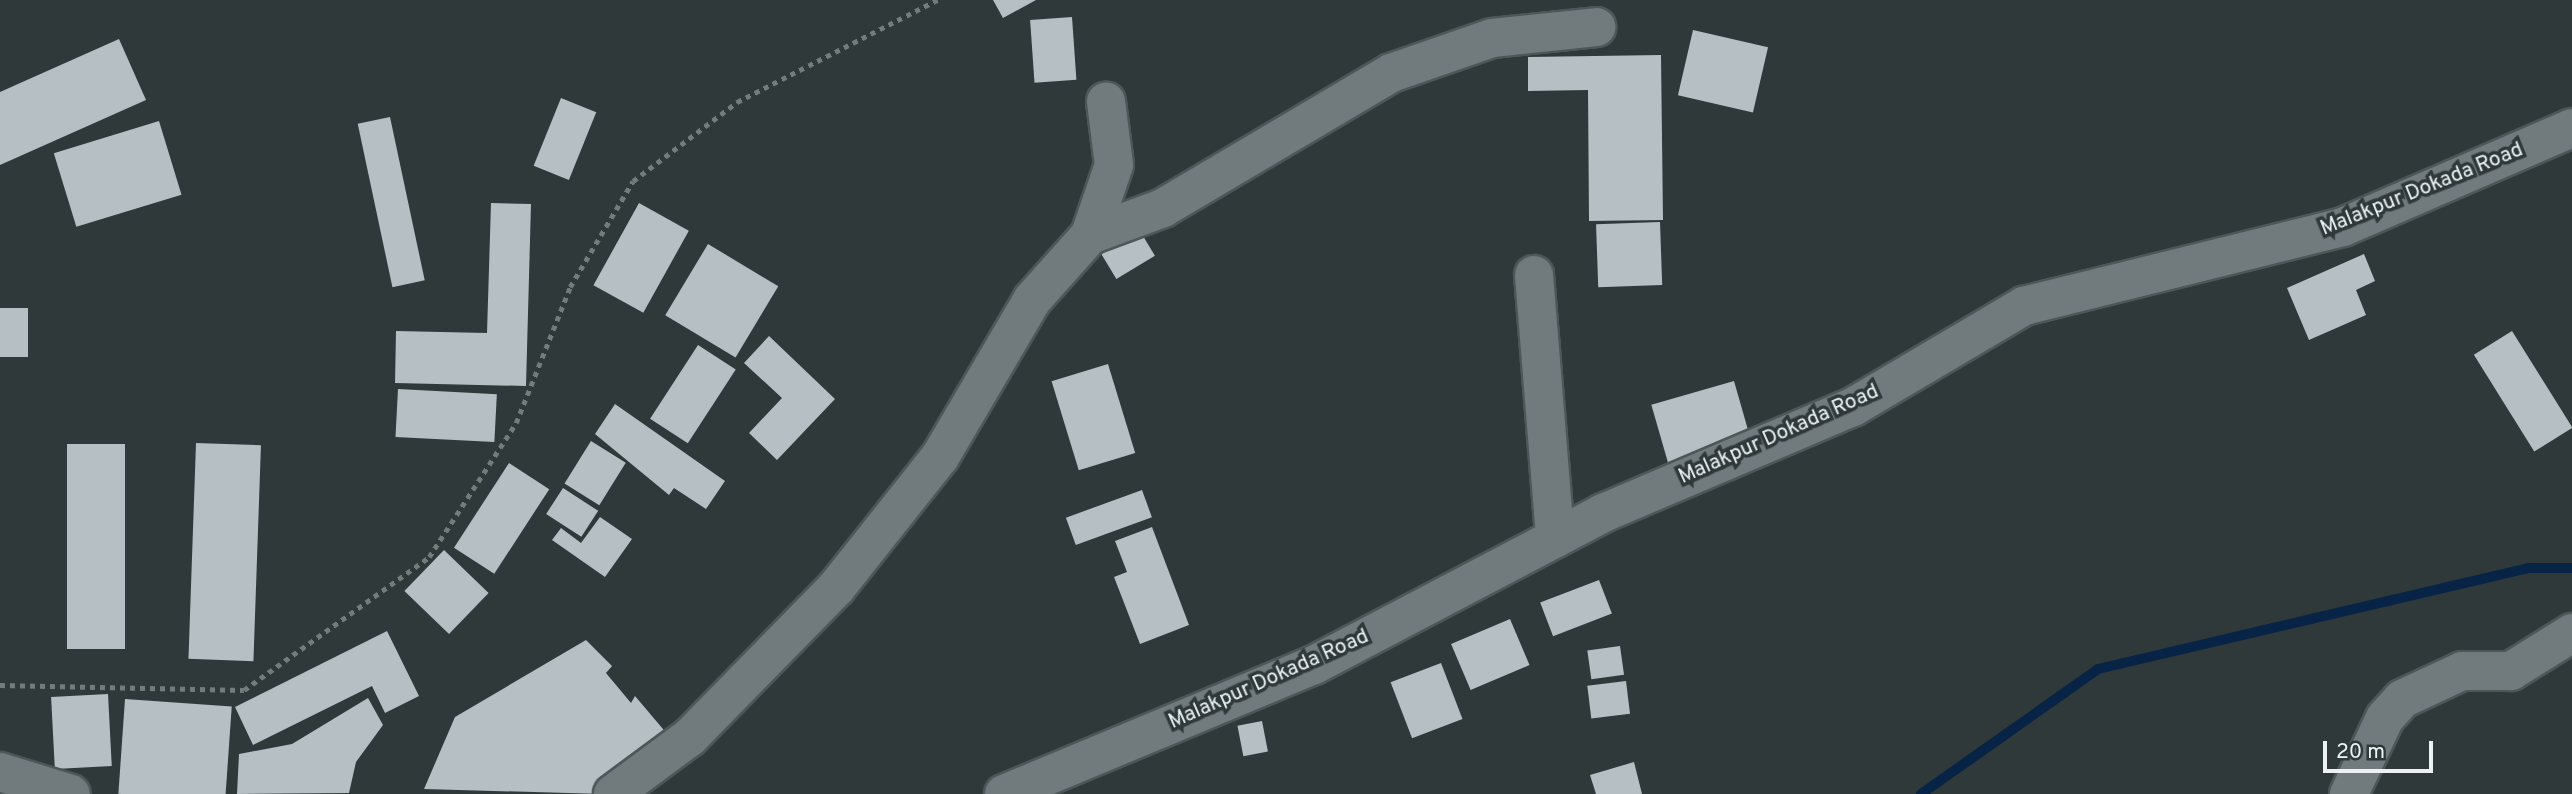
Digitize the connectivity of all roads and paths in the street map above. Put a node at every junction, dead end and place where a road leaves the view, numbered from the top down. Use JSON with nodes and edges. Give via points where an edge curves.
{"nodes":[{"id":1,"x":937,"y":0,"type":"edge"},
{"id":2,"x":1596,"y":27,"type":"dead end"},
{"id":3,"x":1107,"y":102,"type":"dead end"},
{"id":4,"x":2572,"y":128,"type":"edge"},
{"id":5,"x":1090,"y":235,"type":"junction"},
{"id":6,"x":1534,"y":275,"type":"dead end"},
{"id":7,"x":1555,"y":538,"type":"junction"},
{"id":8,"x":2572,"y":633,"type":"edge"},
{"id":9,"x":0,"y":685,"type":"edge"},
{"id":10,"x":0,"y":772,"type":"edge"},
{"id":11,"x":71,"y":794,"type":"edge"},
{"id":12,"x":613,"y":794,"type":"edge"},
{"id":13,"x":1004,"y":794,"type":"edge"},
{"id":14,"x":2349,"y":794,"type":"edge"}],
"edges":[{"from":1,"to":9,"type":"path","via":[[737,102],[633,181],[570,287],[516,423],[419,565],[244,690]]},
{"from":2,"to":5,"type":"street","via":[[1492,38],[1391,73],[1163,208]]},
{"from":3,"to":5,"type":"street","via":[[1114,164]]},
{"from":4,"to":7,"type":"street","name":"Malakpur Dokada Road","via":[[2343,227],[2024,306],[1853,407]]},
{"from":5,"to":12,"type":"street","via":[[1032,300],[940,457],[836,588],[690,737]]},
{"from":6,"to":7,"type":"street"},
{"from":7,"to":13,"type":"street","name":"Malakpur Dokada Road","via":[[1314,665]]},
{"from":8,"to":14,"type":"street","via":[[2511,671],[2462,671],[2402,699],[2385,718]]},
{"from":10,"to":11,"type":"street"}]}
